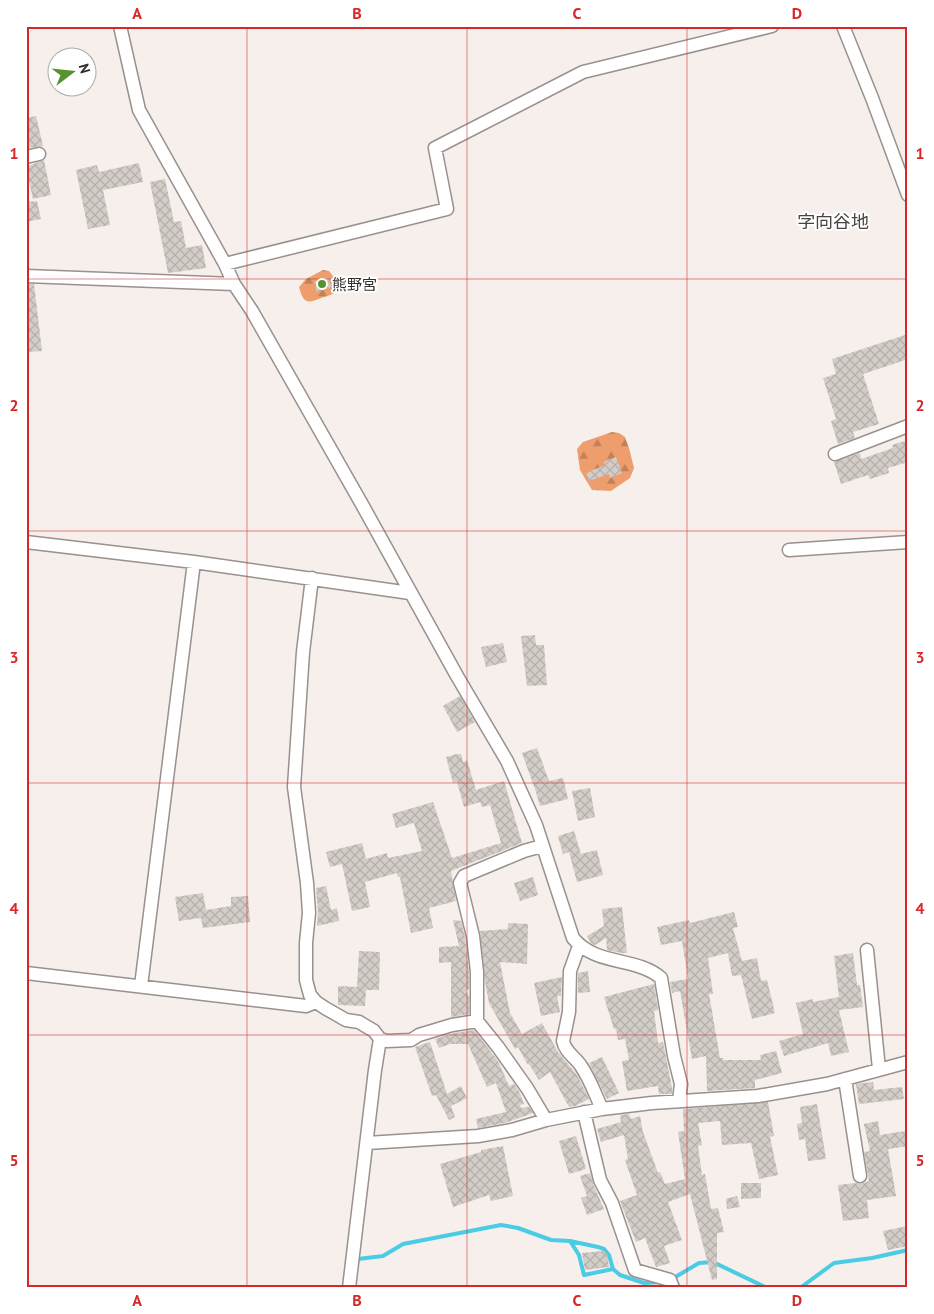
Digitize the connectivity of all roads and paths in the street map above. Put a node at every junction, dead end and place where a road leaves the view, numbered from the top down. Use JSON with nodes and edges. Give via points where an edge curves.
{"nodes":[{"id":1,"x":120,"y":26,"type":"edge"},
{"id":2,"x":772,"y":26,"type":"edge"},
{"id":3,"x":843,"y":26,"type":"edge"},
{"id":4,"x":40,"y":154,"type":"dead end"},
{"id":5,"x":26,"y":157,"type":"edge"},
{"id":6,"x":908,"y":195,"type":"edge"},
{"id":7,"x":225,"y":264,"type":"junction"},
{"id":8,"x":26,"y":276,"type":"edge"},
{"id":9,"x":234,"y":284,"type":"junction"},
{"id":10,"x":908,"y":426,"type":"edge"},
{"id":11,"x":835,"y":454,"type":"dead end"},
{"id":12,"x":26,"y":542,"type":"edge"},
{"id":13,"x":908,"y":542,"type":"edge"},
{"id":14,"x":789,"y":550,"type":"dead end"},
{"id":15,"x":194,"y":562,"type":"junction"},
{"id":16,"x":312,"y":578,"type":"junction"},
{"id":17,"x":410,"y":593,"type":"junction"},
{"id":18,"x":542,"y":846,"type":"junction"},
{"id":19,"x":579,"y":946,"type":"junction"},
{"id":20,"x":867,"y":950,"type":"dead end"},
{"id":21,"x":26,"y":973,"type":"edge"},
{"id":22,"x":141,"y":986,"type":"junction"},
{"id":23,"x":316,"y":1002,"type":"junction"},
{"id":24,"x":477,"y":1021,"type":"junction"},
{"id":25,"x":380,"y":1039,"type":"junction"},
{"id":26,"x":908,"y":1062,"type":"edge"},
{"id":27,"x":879,"y":1069,"type":"junction"},
{"id":28,"x":845,"y":1079,"type":"junction"},
{"id":29,"x":679,"y":1101,"type":"junction"},
{"id":30,"x":602,"y":1109,"type":"junction"},
{"id":31,"x":584,"y":1112,"type":"junction"},
{"id":32,"x":546,"y":1120,"type":"junction"},
{"id":33,"x":367,"y":1143,"type":"junction"},
{"id":34,"x":860,"y":1176,"type":"dead end"},
{"id":35,"x":349,"y":1288,"type":"edge"},
{"id":36,"x":673,"y":1288,"type":"edge"}],
"edges":[{"from":1,"to":7,"type":"street","via":[[139,110]]},
{"from":2,"to":7,"type":"street","via":[[582,72],[435,148],[447,209]]},
{"from":3,"to":6,"type":"street"},
{"from":4,"to":5,"type":"street"},
{"from":7,"to":9,"type":"street"},
{"from":8,"to":9,"type":"street"},
{"from":9,"to":17,"type":"street","via":[[360,500]]},
{"from":10,"to":11,"type":"street"},
{"from":12,"to":15,"type":"street"},
{"from":13,"to":14,"type":"street"},
{"from":15,"to":16,"type":"street"},
{"from":15,"to":22,"type":"street"},
{"from":16,"to":17,"type":"street"},
{"from":16,"to":23,"type":"street","via":[[294,786],[309,912],[306,980],[310,995]]},
{"from":17,"to":18,"type":"street","via":[[507,761]]},
{"from":18,"to":19,"type":"street","via":[[573,938]]},
{"from":18,"to":24,"type":"street","via":[[462,878],[460,883],[470,919],[477,972]]},
{"from":19,"to":29,"type":"street","via":[[617,962],[644,968],[661,978],[681,1084]]},
{"from":19,"to":30,"type":"street","via":[[570,971],[569,1012],[563,1041],[591,1084]]},
{"from":20,"to":27,"type":"street"},
{"from":21,"to":22,"type":"street"},
{"from":22,"to":23,"type":"street","via":[[306,1006]]},
{"from":23,"to":25,"type":"street","via":[[346,1020],[359,1022]]},
{"from":24,"to":25,"type":"street","via":[[452,1025],[411,1040],[387,1042]]},
{"from":24,"to":32,"type":"street","via":[[527,1088]]},
{"from":25,"to":33,"type":"street"},
{"from":26,"to":27,"type":"street"},
{"from":27,"to":28,"type":"street"},
{"from":28,"to":29,"type":"street","via":[[758,1096]]},
{"from":28,"to":34,"type":"street"},
{"from":29,"to":30,"type":"street"},
{"from":30,"to":31,"type":"street"},
{"from":31,"to":32,"type":"street"},
{"from":31,"to":36,"type":"street","via":[[600,1180],[612,1203],[635,1270],[670,1280]]},
{"from":32,"to":33,"type":"street","via":[[478,1136]]},
{"from":33,"to":35,"type":"street"}]}
